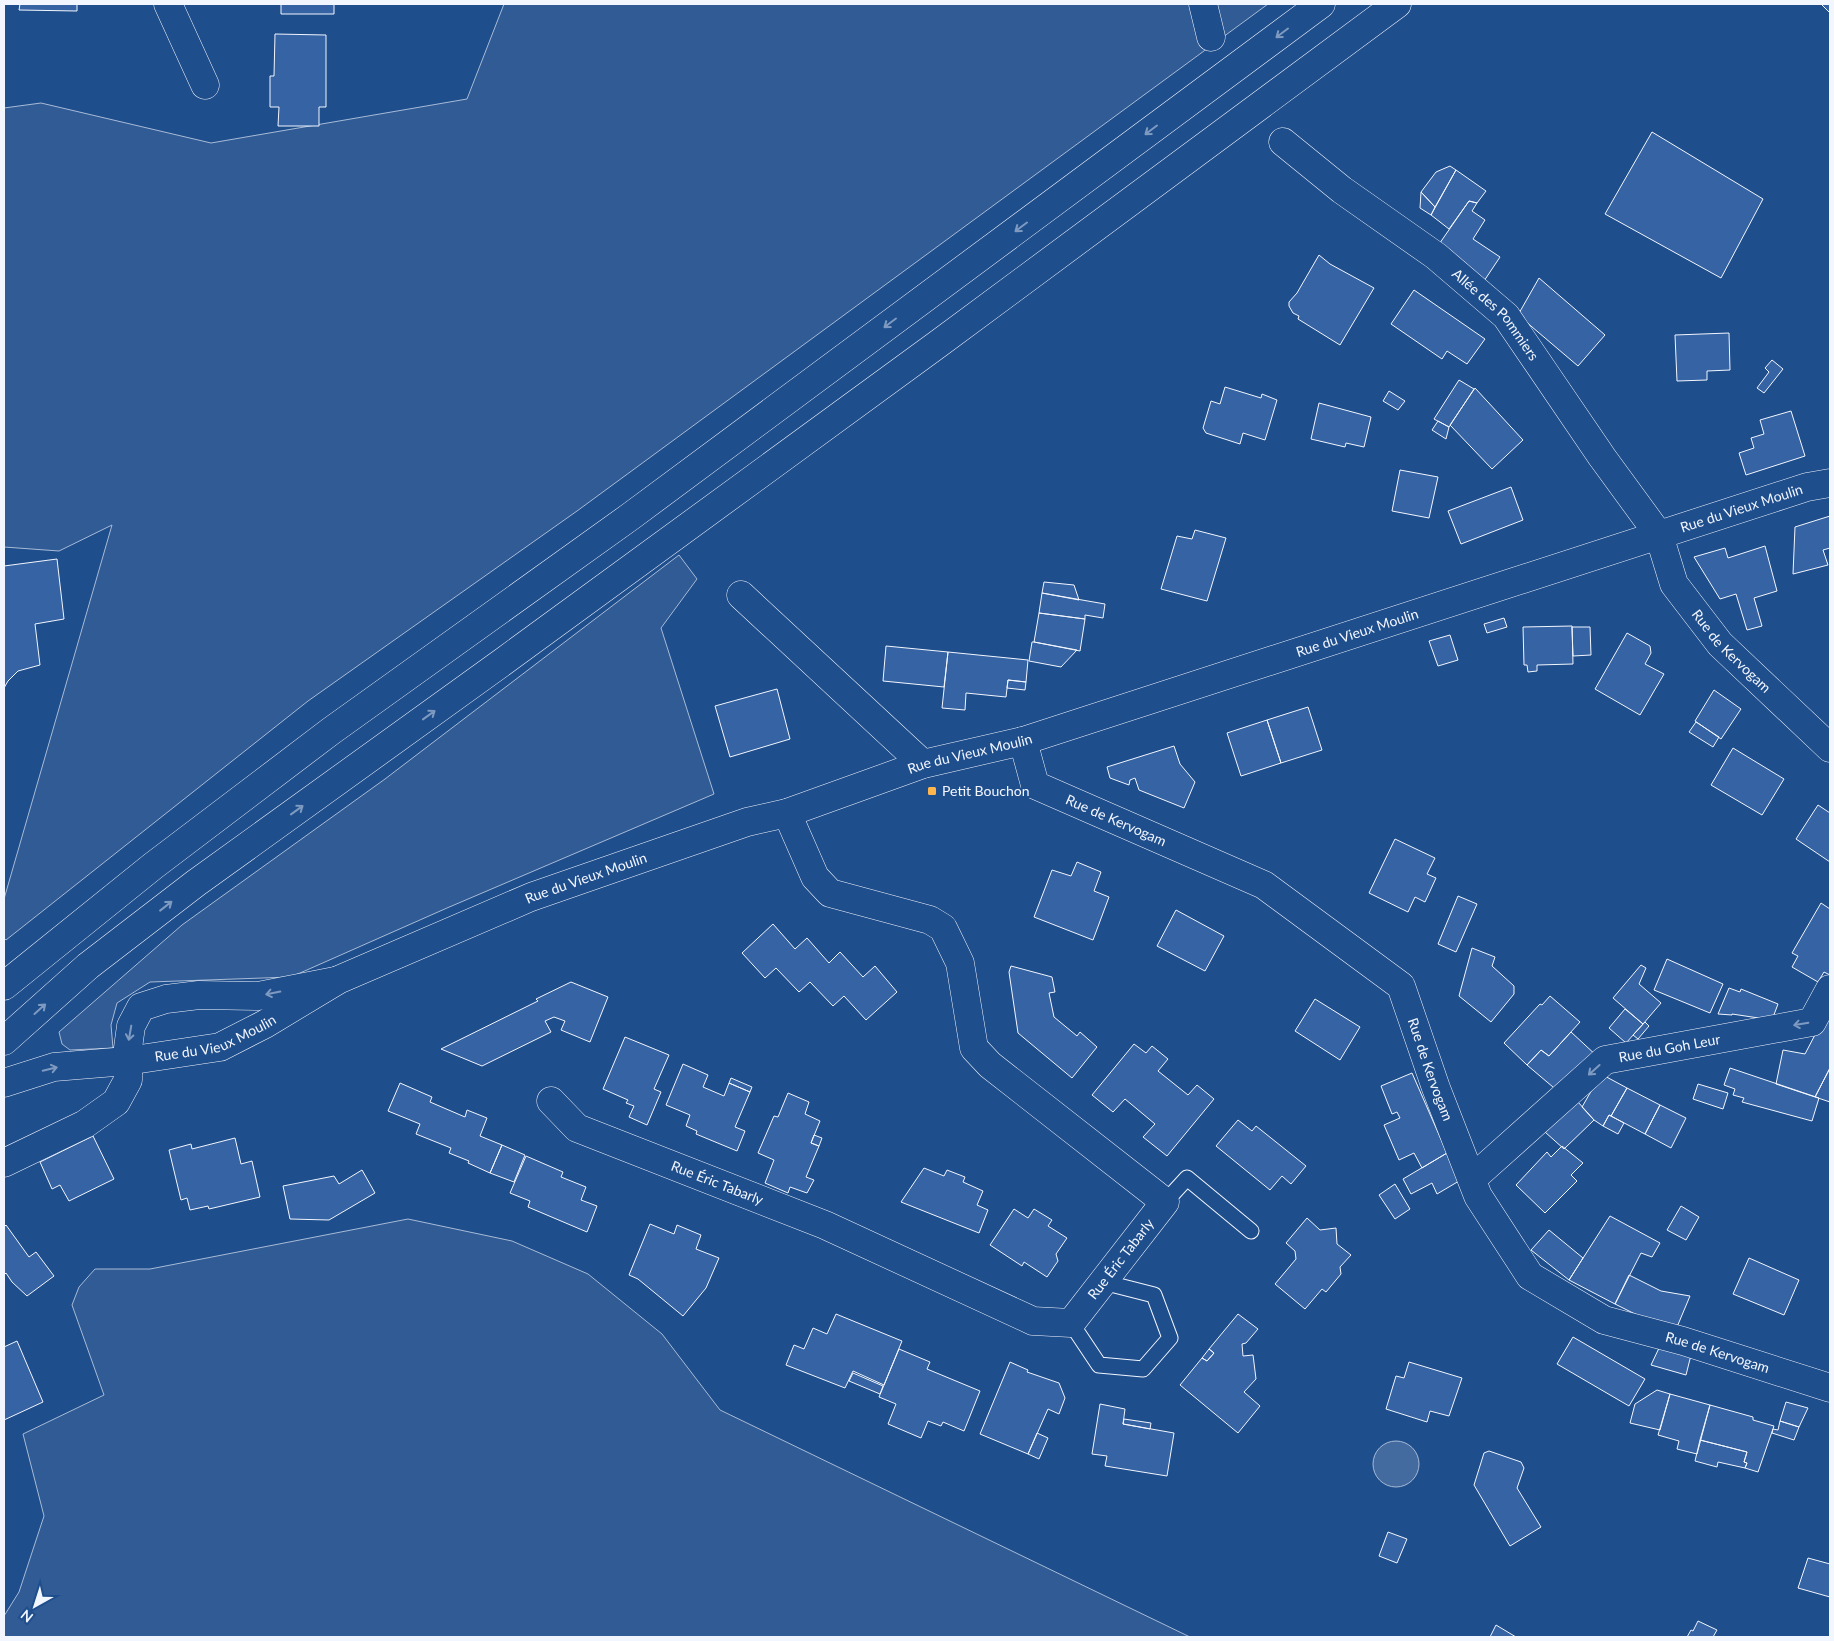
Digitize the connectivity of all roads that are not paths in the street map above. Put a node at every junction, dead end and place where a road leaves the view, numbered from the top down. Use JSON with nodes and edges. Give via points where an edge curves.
{"nodes":[{"id":1,"x":168,"y":4,"type":"edge"},
{"id":2,"x":1203,"y":4,"type":"edge"},
{"id":3,"x":1321,"y":4,"type":"edge"},
{"id":4,"x":1397,"y":4,"type":"edge"},
{"id":5,"x":1210,"y":37,"type":"dead end"},
{"id":6,"x":205,"y":86,"type":"dead end"},
{"id":7,"x":1283,"y":142,"type":"dead end"},
{"id":8,"x":1830,"y":483,"type":"edge"},
{"id":9,"x":1659,"y":535,"type":"junction"},
{"id":10,"x":741,"y":595,"type":"dead end"},
{"id":11,"x":1023,"y":742,"type":"junction"},
{"id":12,"x":1830,"y":748,"type":"edge"},
{"id":13,"x":923,"y":764,"type":"junction"},
{"id":14,"x":787,"y":813,"type":"junction"},
{"id":15,"x":338,"y":980,"type":"junction"},
{"id":16,"x":4,"y":986,"type":"edge"},
{"id":17,"x":1830,"y":989,"type":"edge"},
{"id":18,"x":4,"y":1041,"type":"edge"},
{"id":19,"x":127,"y":1061,"type":"junction"},
{"id":20,"x":4,"y":1083,"type":"edge"},
{"id":21,"x":551,"y":1102,"type":"dead end"},
{"id":22,"x":4,"y":1163,"type":"edge"},
{"id":23,"x":1472,"y":1180,"type":"junction"},
{"id":24,"x":1165,"y":1202,"type":"junction"},
{"id":25,"x":1251,"y":1231,"type":"dead end"},
{"id":26,"x":1103,"y":1282,"type":"junction"},
{"id":27,"x":1071,"y":1323,"type":"junction"},
{"id":28,"x":1830,"y":1388,"type":"edge"}],
"edges":[{"from":1,"to":6,"type":"street"},
{"from":2,"to":5,"type":"street"},
{"from":3,"to":16,"type":"street","one_way":true,"via":[[631,516],[331,731],[153,866]]},
{"from":18,"to":4,"type":"street","one_way":true,"via":[[88,966],[196,883],[512,655]]},
{"from":7,"to":9,"type":"street","name":"Allée des Pommiers","via":[[1342,190],[1436,256],[1506,316]]},
{"from":8,"to":9,"type":"street","name":"Rue du Vieux Moulin","via":[[1807,487]]},
{"from":9,"to":11,"type":"street","name":"Rue du Vieux Moulin"},
{"from":9,"to":12,"type":"street","name":"Rue de Kervogam","via":[[1674,584],[1720,644]]},
{"from":10,"to":13,"type":"street"},
{"from":11,"to":13,"type":"street","name":"Rue du Vieux Moulin"},
{"from":11,"to":23,"type":"street","name":"Rue de Kervogam","via":[[1035,785],[1264,885],[1401,986]]},
{"from":13,"to":14,"type":"street","name":"Rue du Vieux Moulin"},
{"from":14,"to":15,"type":"street","name":"Rue du Vieux Moulin","via":[[747,822],[531,897]]},
{"from":14,"to":24,"type":"street","via":[[815,877],[830,893],[930,920],[943,928],[960,963],[974,1048],[990,1065]]},
{"from":15,"to":19,"type":"street","name":"Rue du Vieux Moulin","via":[[265,1024],[220,1046]]},
{"from":15,"to":19,"type":"street","one_way":true,"via":[[258,996],[199,995],[166,999],[141,1008],[131,1026]]},
{"from":17,"to":23,"type":"street","name":"Rue du Goh Leur","one_way":true,"via":[[1812,1022],[1605,1060]]},
{"from":20,"to":19,"type":"street","name":"Rue du Vieux Moulin","one_way":true,"via":[[54,1067]]},
{"from":19,"to":22,"type":"street","via":[[128,1080],[116,1102],[85,1124]]},
{"from":21,"to":27,"type":"street","name":"Rue Éric Tabarly","via":[[577,1128],[825,1225],[1033,1321]]},
{"from":23,"to":28,"type":"street","name":"Rue de Kervogam","via":[[1478,1196],[1530,1276],[1604,1320],[1683,1341]]},
{"from":24,"to":25,"type":"lane","via":[[1187,1178]]},
{"from":24,"to":26,"type":"street","name":"Rue Éric Tabarly"},
{"from":26,"to":27,"type":"street","name":"Rue Éric Tabarly"},
{"from":26,"to":27,"type":"lane","via":[[1154,1295],[1170,1338],[1143,1369],[1098,1365]]}]}
